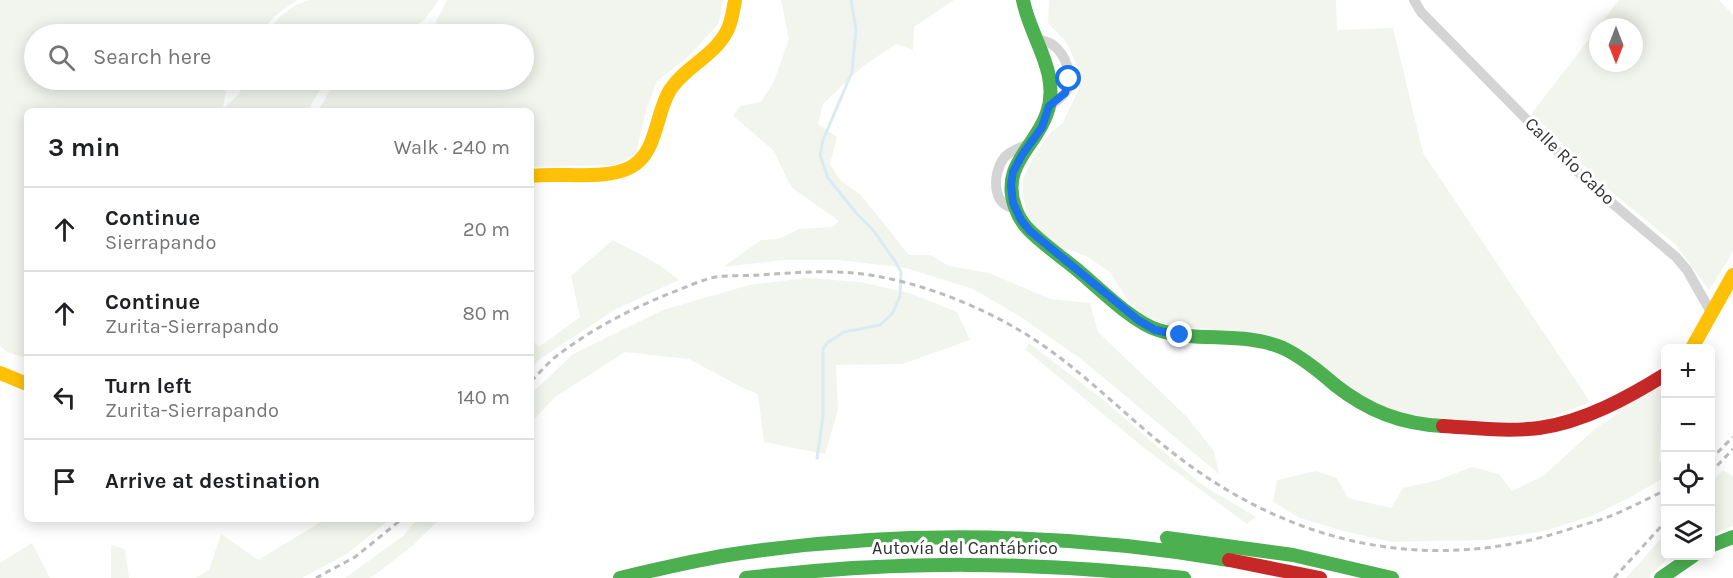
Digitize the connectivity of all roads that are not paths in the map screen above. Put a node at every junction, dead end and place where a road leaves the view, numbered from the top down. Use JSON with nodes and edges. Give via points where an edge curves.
{"nodes":[{"id":1,"x":735,"y":0,"type":"edge"},
{"id":2,"x":1023,"y":0,"type":"edge"},
{"id":3,"x":1414,"y":0,"type":"edge"},
{"id":4,"x":534,"y":176,"type":"edge"},
{"id":5,"x":1733,"y":275,"type":"edge"},
{"id":6,"x":1712,"y":314,"type":"junction"},
{"id":7,"x":1694,"y":344,"type":"edge"},
{"id":8,"x":0,"y":373,"type":"edge"},
{"id":9,"x":1661,"y":376,"type":"edge"},
{"id":10,"x":24,"y":383,"type":"edge"},
{"id":11,"x":1733,"y":537,"type":"edge"},
{"id":12,"x":1715,"y":544,"type":"edge"},
{"id":13,"x":785,"y":548,"type":"junction"},
{"id":14,"x":1685,"y":560,"type":"edge"},
{"id":15,"x":620,"y":578,"type":"edge"},
{"id":16,"x":747,"y":578,"type":"edge"},
{"id":17,"x":1184,"y":578,"type":"edge"},
{"id":18,"x":1320,"y":578,"type":"edge"},
{"id":19,"x":1392,"y":578,"type":"edge"},
{"id":20,"x":1661,"y":578,"type":"edge"}],
"edges":[{"from":1,"to":4,"type":"main road","via":[[723,38],[670,90],[647,149],[637,163],[612,172]]},
{"from":2,"to":9,"type":"main road","via":[[1025,15],[1050,77],[1049,106],[1042,127],[1013,172],[1011,191],[1015,208],[1030,231],[1143,324],[1173,334],[1242,338],[1276,345],[1308,363],[1357,401],[1394,419],[1440,426],[1544,427],[1623,398]]},
{"from":3,"to":6,"type":"street","name":"Calle Río Cabo","via":[[1421,12],[1593,187],[1676,257]]},
{"from":5,"to":6,"type":"main road"},
{"from":6,"to":7,"type":"main road"},
{"from":8,"to":10,"type":"main road"},
{"from":11,"to":12,"type":"main road"},
{"from":13,"to":15,"type":"main road","via":[[722,556]]},
{"from":13,"to":18,"type":"main road","via":[[946,537],[1088,542],[1210,556]]},
{"from":13,"to":19,"type":"main road","via":[[945,531],[1075,531],[1206,542],[1293,555]]},
{"from":14,"to":20,"type":"main road"},
{"from":16,"to":17,"type":"main road","name":"Autovía del Cantábrico","via":[[859,566],[980,563],[1079,567]]}]}
